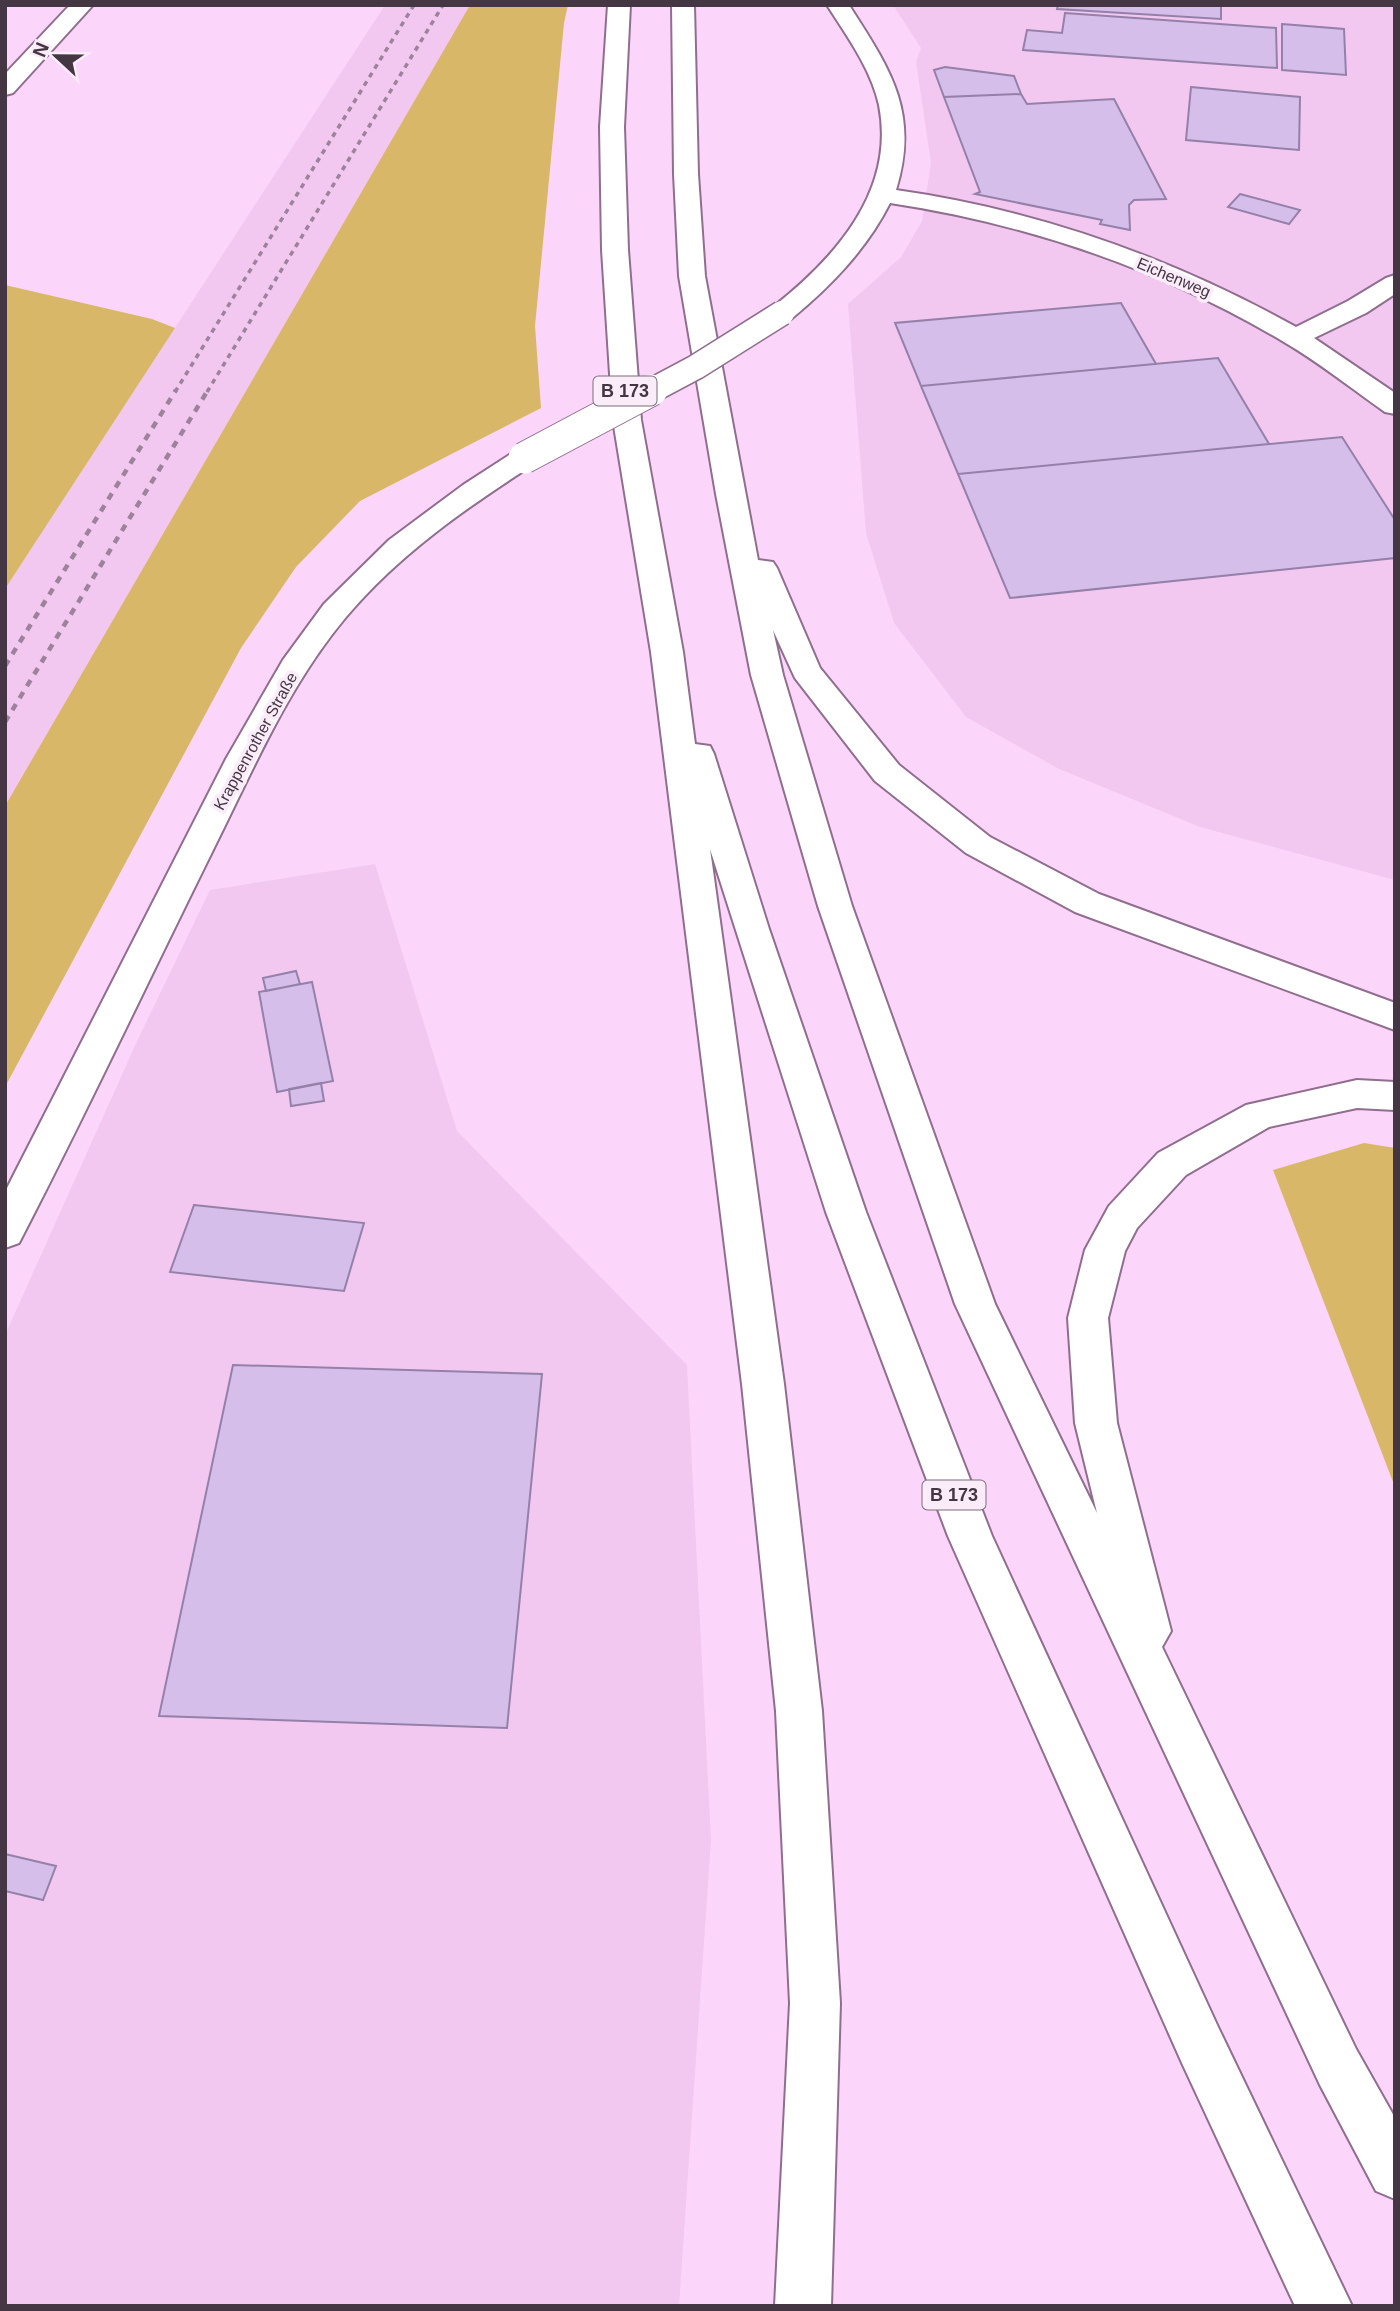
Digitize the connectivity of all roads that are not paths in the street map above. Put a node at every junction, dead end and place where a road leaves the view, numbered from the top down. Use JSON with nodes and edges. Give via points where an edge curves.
{"nodes":[{"id":1,"x":82,"y":5,"type":"edge"},
{"id":2,"x":619,"y":5,"type":"edge"},
{"id":3,"x":683,"y":5,"type":"edge"},
{"id":4,"x":838,"y":5,"type":"edge"},
{"id":5,"x":5,"y":88,"type":"edge"},
{"id":6,"x":882,"y":195,"type":"junction"},
{"id":7,"x":1395,"y":283,"type":"edge"},
{"id":8,"x":1295,"y":337,"type":"junction"},
{"id":9,"x":1395,"y":405,"type":"edge"},
{"id":10,"x":730,"y":494,"type":"junction"},
{"id":11,"x":667,"y":652,"type":"junction"},
{"id":12,"x":1395,"y":1017,"type":"edge"},
{"id":13,"x":1395,"y":1096,"type":"edge"},
{"id":14,"x":5,"y":1232,"type":"edge"},
{"id":15,"x":1169,"y":1714,"type":"junction"},
{"id":16,"x":1395,"y":2172,"type":"edge"},
{"id":17,"x":803,"y":2306,"type":"edge"},
{"id":18,"x":1324,"y":2306,"type":"edge"}],
"edges":[{"from":1,"to":5,"type":"main road"},
{"from":2,"to":11,"type":"main road","number":"B 173","via":[[612,127],[627,420]]},
{"from":3,"to":10,"type":"main road","via":[[692,276]]},
{"from":4,"to":6,"type":"main road","name":"Krappenrother Straße","via":[[877,70],[891,106],[892,164]]},
{"from":6,"to":8,"type":"main road","name":"Eichenweg","via":[[930,201],[1055,232],[1216,295]]},
{"from":6,"to":14,"type":"main road","name":"Krappenrother Straße","bridge":true,"via":[[857,239],[814,289],[696,367],[524,458],[470,492],[407,540],[335,610],[287,678]]},
{"from":7,"to":8,"type":"main road"},
{"from":8,"to":9,"type":"main road","name":"Eichenweg"},
{"from":10,"to":12,"type":"main road","via":[[806,671],[887,773],[978,845],[1087,903]]},
{"from":10,"to":15,"type":"main road","via":[[767,675],[835,906],[975,1304]]},
{"from":11,"to":17,"type":"main road","via":[[763,1384],[799,1711],[815,2003]]},
{"from":11,"to":18,"type":"main road","number":"B 173","via":[[751,929],[846,1212],[970,1536],[1200,2045]]},
{"from":13,"to":15,"type":"main road","via":[[1357,1094],[1259,1115],[1172,1164],[1123,1217],[1105,1250],[1088,1318],[1096,1423]]},
{"from":15,"to":16,"type":"main road","via":[[1338,2067]]}]}
